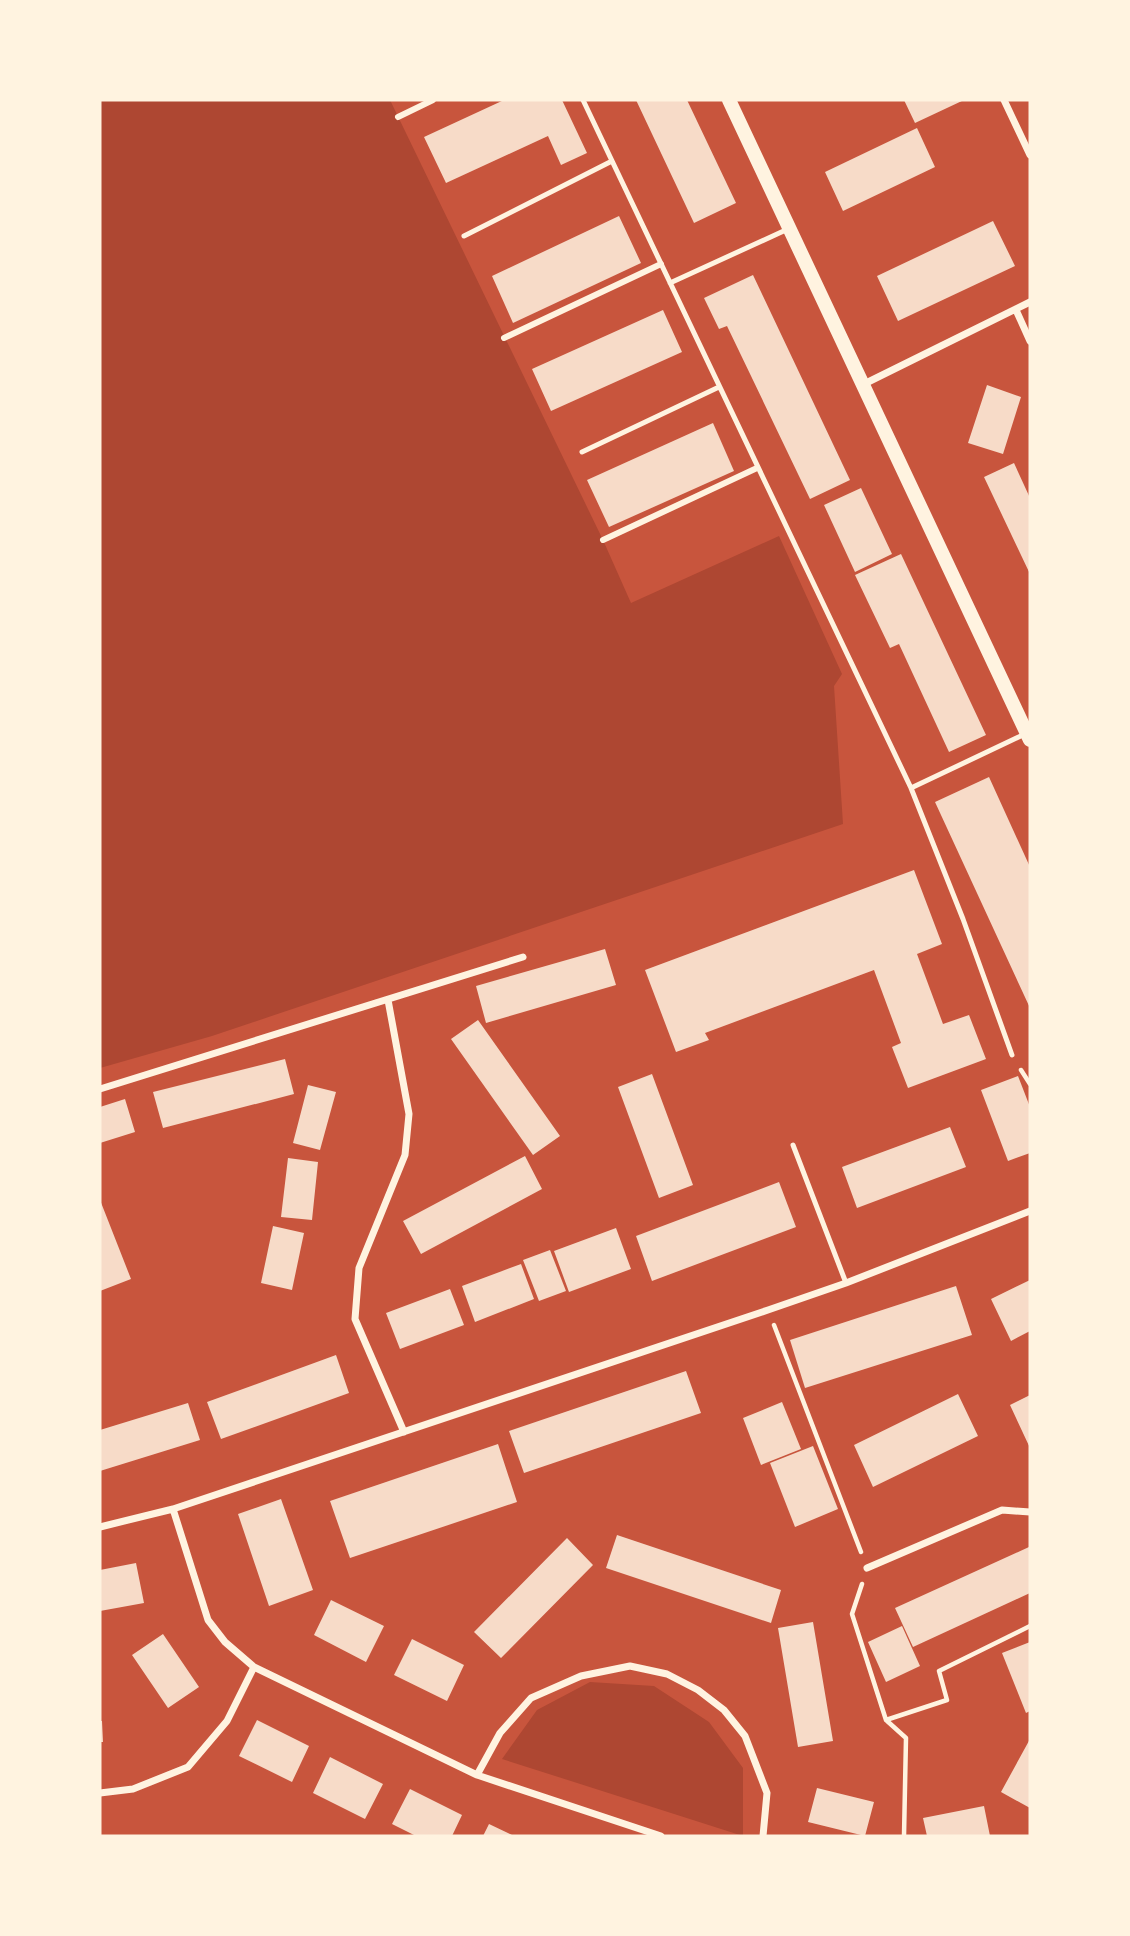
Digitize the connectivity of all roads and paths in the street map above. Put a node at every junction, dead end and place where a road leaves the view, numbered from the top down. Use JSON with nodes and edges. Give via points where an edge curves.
{"nodes":[{"id":1,"x":433,"y":100,"type":"edge"},
{"id":2,"x":583,"y":100,"type":"edge"},
{"id":3,"x":729,"y":100,"type":"edge"},
{"id":4,"x":1004,"y":100,"type":"edge"},
{"id":5,"x":398,"y":117,"type":"dead end"},
{"id":6,"x":1030,"y":155,"type":"edge"},
{"id":7,"x":612,"y":161,"type":"junction"},
{"id":8,"x":788,"y":229,"type":"junction"},
{"id":9,"x":464,"y":236,"type":"dead end"},
{"id":10,"x":661,"y":264,"type":"junction"},
{"id":11,"x":670,"y":283,"type":"junction"},
{"id":12,"x":1030,"y":302,"type":"edge"},
{"id":13,"x":1016,"y":310,"type":"junction"},
{"id":14,"x":504,"y":338,"type":"dead end"},
{"id":15,"x":1030,"y":341,"type":"edge"},
{"id":16,"x":862,"y":385,"type":"junction"},
{"id":17,"x":719,"y":387,"type":"junction"},
{"id":18,"x":582,"y":452,"type":"dead end"},
{"id":19,"x":757,"y":468,"type":"junction"},
{"id":20,"x":603,"y":540,"type":"dead end"},
{"id":21,"x":1029,"y":737,"type":"edge"},
{"id":22,"x":911,"y":788,"type":"junction"},
{"id":23,"x":523,"y":957,"type":"dead end"},
{"id":24,"x":388,"y":1000,"type":"junction"},
{"id":25,"x":1012,"y":1055,"type":"dead end"},
{"id":26,"x":100,"y":1088,"type":"edge"},
{"id":27,"x":793,"y":1145,"type":"dead end"},
{"id":28,"x":1030,"y":1211,"type":"edge"},
{"id":29,"x":846,"y":1283,"type":"junction"},
{"id":30,"x":404,"y":1432,"type":"junction"},
{"id":31,"x":173,"y":1509,"type":"junction"},
{"id":32,"x":1030,"y":1512,"type":"edge"},
{"id":33,"x":100,"y":1527,"type":"edge"},
{"id":34,"x":867,"y":1568,"type":"dead end"},
{"id":35,"x":1030,"y":1626,"type":"edge"},
{"id":36,"x":254,"y":1667,"type":"junction"},
{"id":37,"x":886,"y":1720,"type":"dead end"},
{"id":38,"x":477,"y":1775,"type":"junction"},
{"id":39,"x":100,"y":1793,"type":"edge"},
{"id":40,"x":660,"y":1836,"type":"edge"},
{"id":41,"x":763,"y":1836,"type":"edge"}],
"edges":[{"from":1,"to":5,"type":"street"},
{"from":2,"to":7,"type":"lane"},
{"from":3,"to":8,"type":"main road"},
{"from":4,"to":6,"type":"street"},
{"from":7,"to":9,"type":"lane"},
{"from":7,"to":10,"type":"lane"},
{"from":8,"to":11,"type":"lane"},
{"from":8,"to":16,"type":"main road"},
{"from":10,"to":11,"type":"lane"},
{"from":10,"to":14,"type":"street"},
{"from":11,"to":17,"type":"lane"},
{"from":12,"to":13,"type":"street"},
{"from":13,"to":15,"type":"street"},
{"from":13,"to":16,"type":"street"},
{"from":16,"to":21,"type":"main road"},
{"from":17,"to":18,"type":"lane"},
{"from":17,"to":19,"type":"lane"},
{"from":19,"to":20,"type":"street"},
{"from":19,"to":22,"type":"lane"},
{"from":21,"to":22,"type":"lane"},
{"from":22,"to":25,"type":"lane"},
{"from":23,"to":24,"type":"street"},
{"from":24,"to":26,"type":"street"},
{"from":24,"to":30,"type":"street","via":[[409,1114],[405,1155],[359,1268],[355,1319]]},
{"from":27,"to":29,"type":"lane"},
{"from":28,"to":29,"type":"street"},
{"from":29,"to":30,"type":"street"},
{"from":30,"to":31,"type":"street"},
{"from":31,"to":33,"type":"street"},
{"from":31,"to":36,"type":"street","via":[[208,1620]]},
{"from":32,"to":34,"type":"street","via":[[1002,1510]]},
{"from":35,"to":37,"type":"path","via":[[939,1671],[947,1700]]},
{"from":36,"to":38,"type":"street"},
{"from":36,"to":39,"type":"street","via":[[227,1721],[188,1767],[133,1789]]},
{"from":38,"to":40,"type":"street"},
{"from":38,"to":41,"type":"street","via":[[500,1734],[531,1698],[581,1676],[630,1666],[654,1671],[698,1690],[724,1710],[745,1736],[767,1793]]}]}
